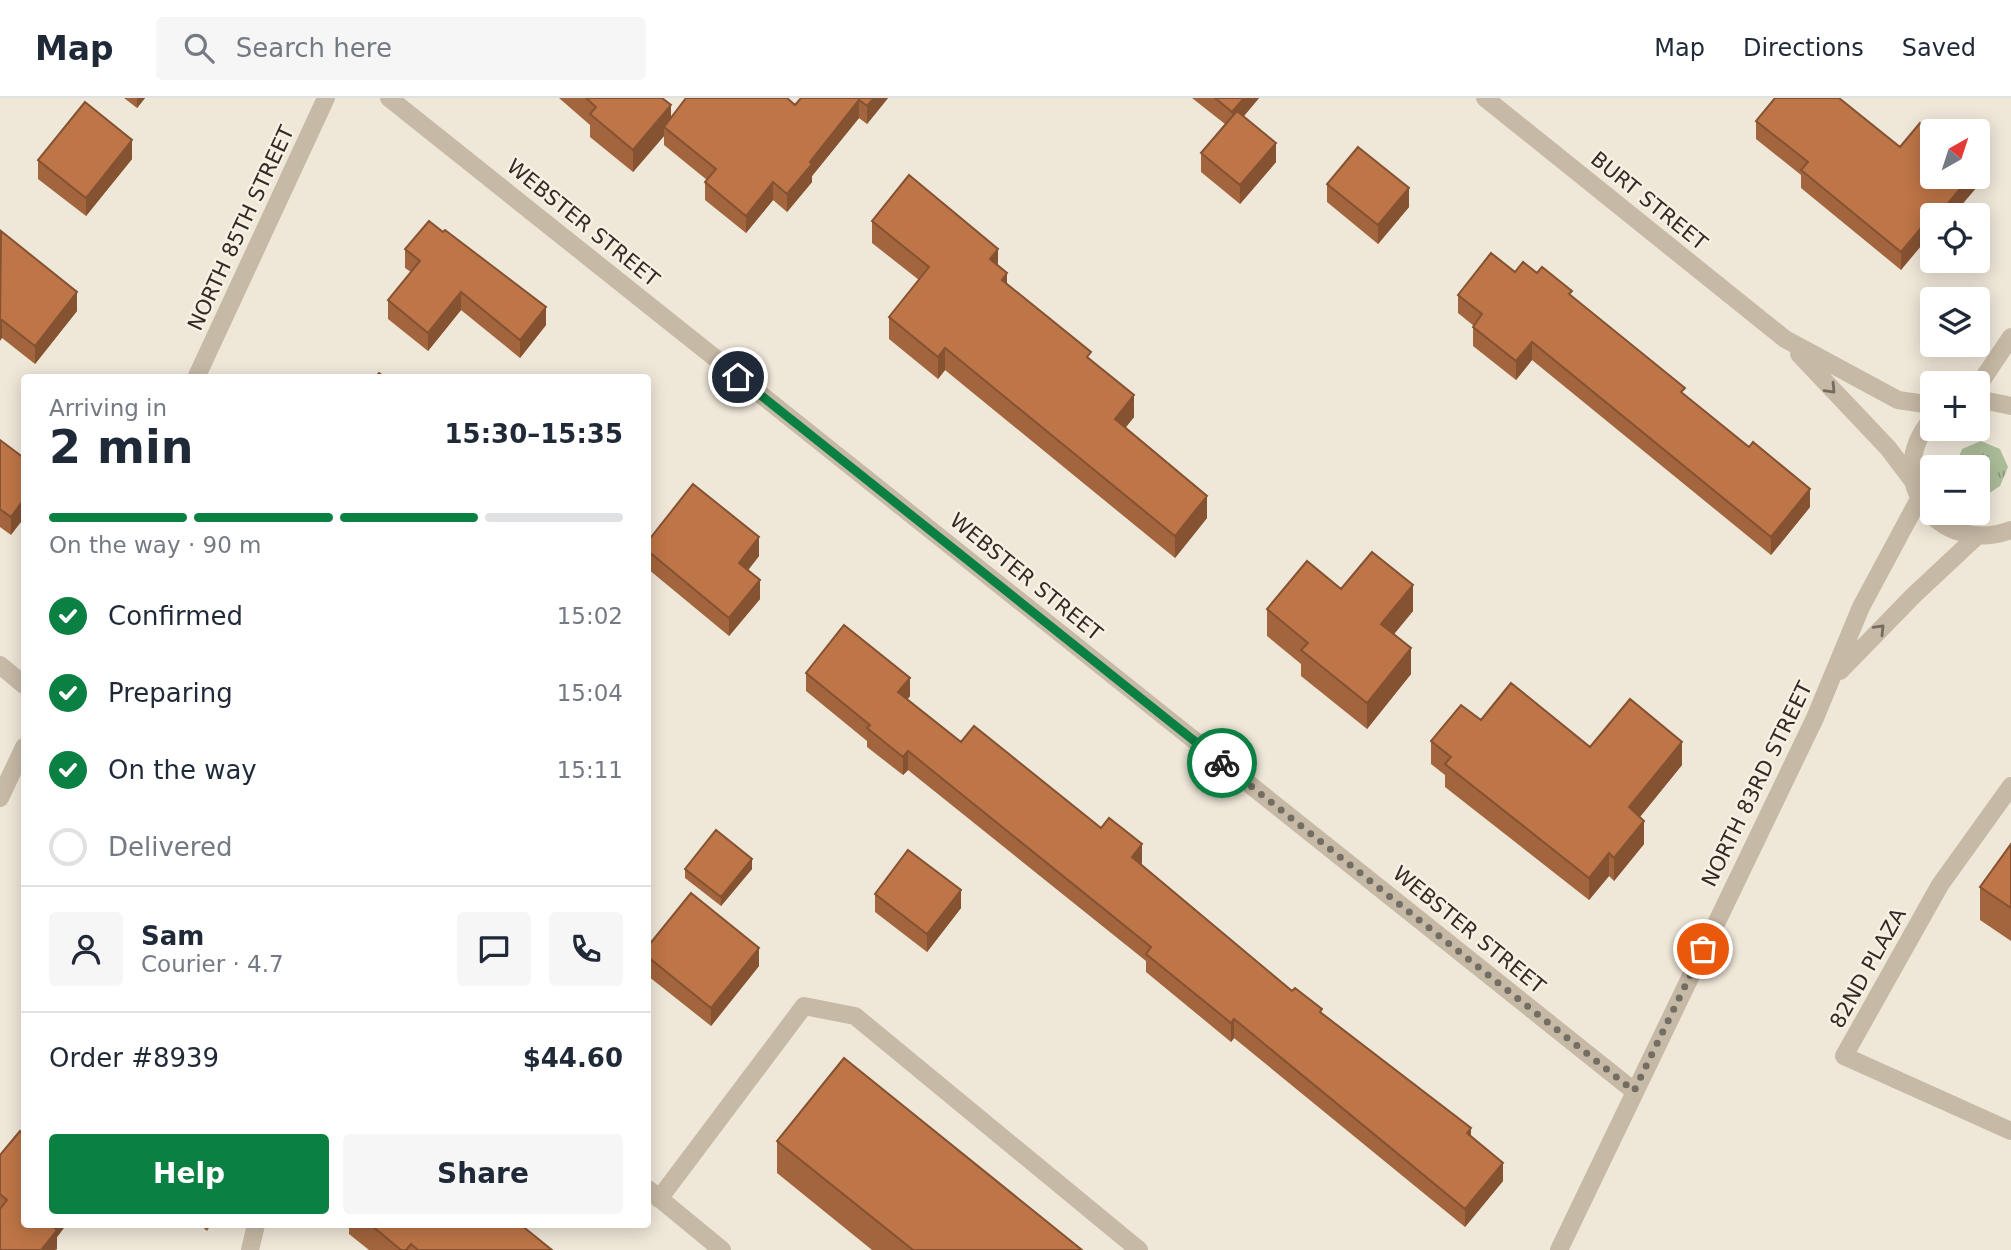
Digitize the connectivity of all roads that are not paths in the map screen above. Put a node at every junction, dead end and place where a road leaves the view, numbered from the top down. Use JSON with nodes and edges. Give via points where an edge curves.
{"nodes":[{"id":1,"x":326,"y":98,"type":"edge"},
{"id":2,"x":389,"y":98,"type":"edge"},
{"id":3,"x":1485,"y":98,"type":"edge"},
{"id":4,"x":2011,"y":337,"type":"edge"},
{"id":5,"x":1785,"y":339,"type":"junction"},
{"id":6,"x":1988,"y":371,"type":"edge"},
{"id":7,"x":198,"y":374,"type":"edge"},
{"id":8,"x":1990,"y":402,"type":"edge"},
{"id":9,"x":1920,"y":403,"type":"edge"},
{"id":10,"x":2011,"y":406,"type":"edge"},
{"id":11,"x":1920,"y":437,"type":"edge"},
{"id":12,"x":1916,"y":490,"type":"junction"},
{"id":13,"x":2011,"y":530,"type":"edge"},
{"id":14,"x":1976,"y":537,"type":"junction"},
{"id":15,"x":0,"y":665,"type":"edge"},
{"id":16,"x":1833,"y":678,"type":"junction"},
{"id":17,"x":21,"y":682,"type":"edge"},
{"id":18,"x":21,"y":753,"type":"edge"},
{"id":19,"x":2011,"y":786,"type":"edge"},
{"id":20,"x":0,"y":797,"type":"edge"},
{"id":21,"x":1634,"y":1091,"type":"junction"},
{"id":22,"x":2011,"y":1131,"type":"edge"},
{"id":23,"x":653,"y":1194,"type":"edge"},
{"id":24,"x":255,"y":1228,"type":"edge"},
{"id":25,"x":250,"y":1250,"type":"edge"},
{"id":26,"x":722,"y":1250,"type":"edge"},
{"id":27,"x":1139,"y":1250,"type":"edge"},
{"id":28,"x":1559,"y":1250,"type":"edge"}],
"edges":[{"from":1,"to":7,"type":"street","name":"NORTH 85TH STREET"},
{"from":2,"to":21,"type":"street","name":"WEBSTER STREET"},
{"from":3,"to":5,"type":"street","name":"BURT STREET"},
{"from":4,"to":6,"type":"street"},
{"from":5,"to":9,"type":"street","name":"BURT STREET","via":[[1898,400]]},
{"from":5,"to":12,"type":"street","name":"BURT STREET","one_way":true,"via":[[1888,448]]},
{"from":8,"to":10,"type":"street"},
{"from":11,"to":12,"type":"street","via":[[1911,464]]},
{"from":12,"to":14,"type":"street","name":"BURT STREET","via":[[1943,524]]},
{"from":12,"to":16,"type":"street","name":"NORTH 83RD STREET"},
{"from":13,"to":14,"type":"street"},
{"from":16,"to":14,"type":"street","name":"NORTH 83RD STREET","one_way":true},
{"from":15,"to":17,"type":"street"},
{"from":16,"to":21,"type":"street","name":"NORTH 83RD STREET"},
{"from":18,"to":20,"type":"street"},
{"from":19,"to":22,"type":"street","name":"82ND PLAZA","via":[[1940,885],[1844,1056]]},
{"from":21,"to":28,"type":"street","name":"NORTH 83RD STREET"},
{"from":23,"to":26,"type":"street"},
{"from":23,"to":27,"type":"street","via":[[804,1006],[855,1016]]},
{"from":24,"to":25,"type":"street"}]}
